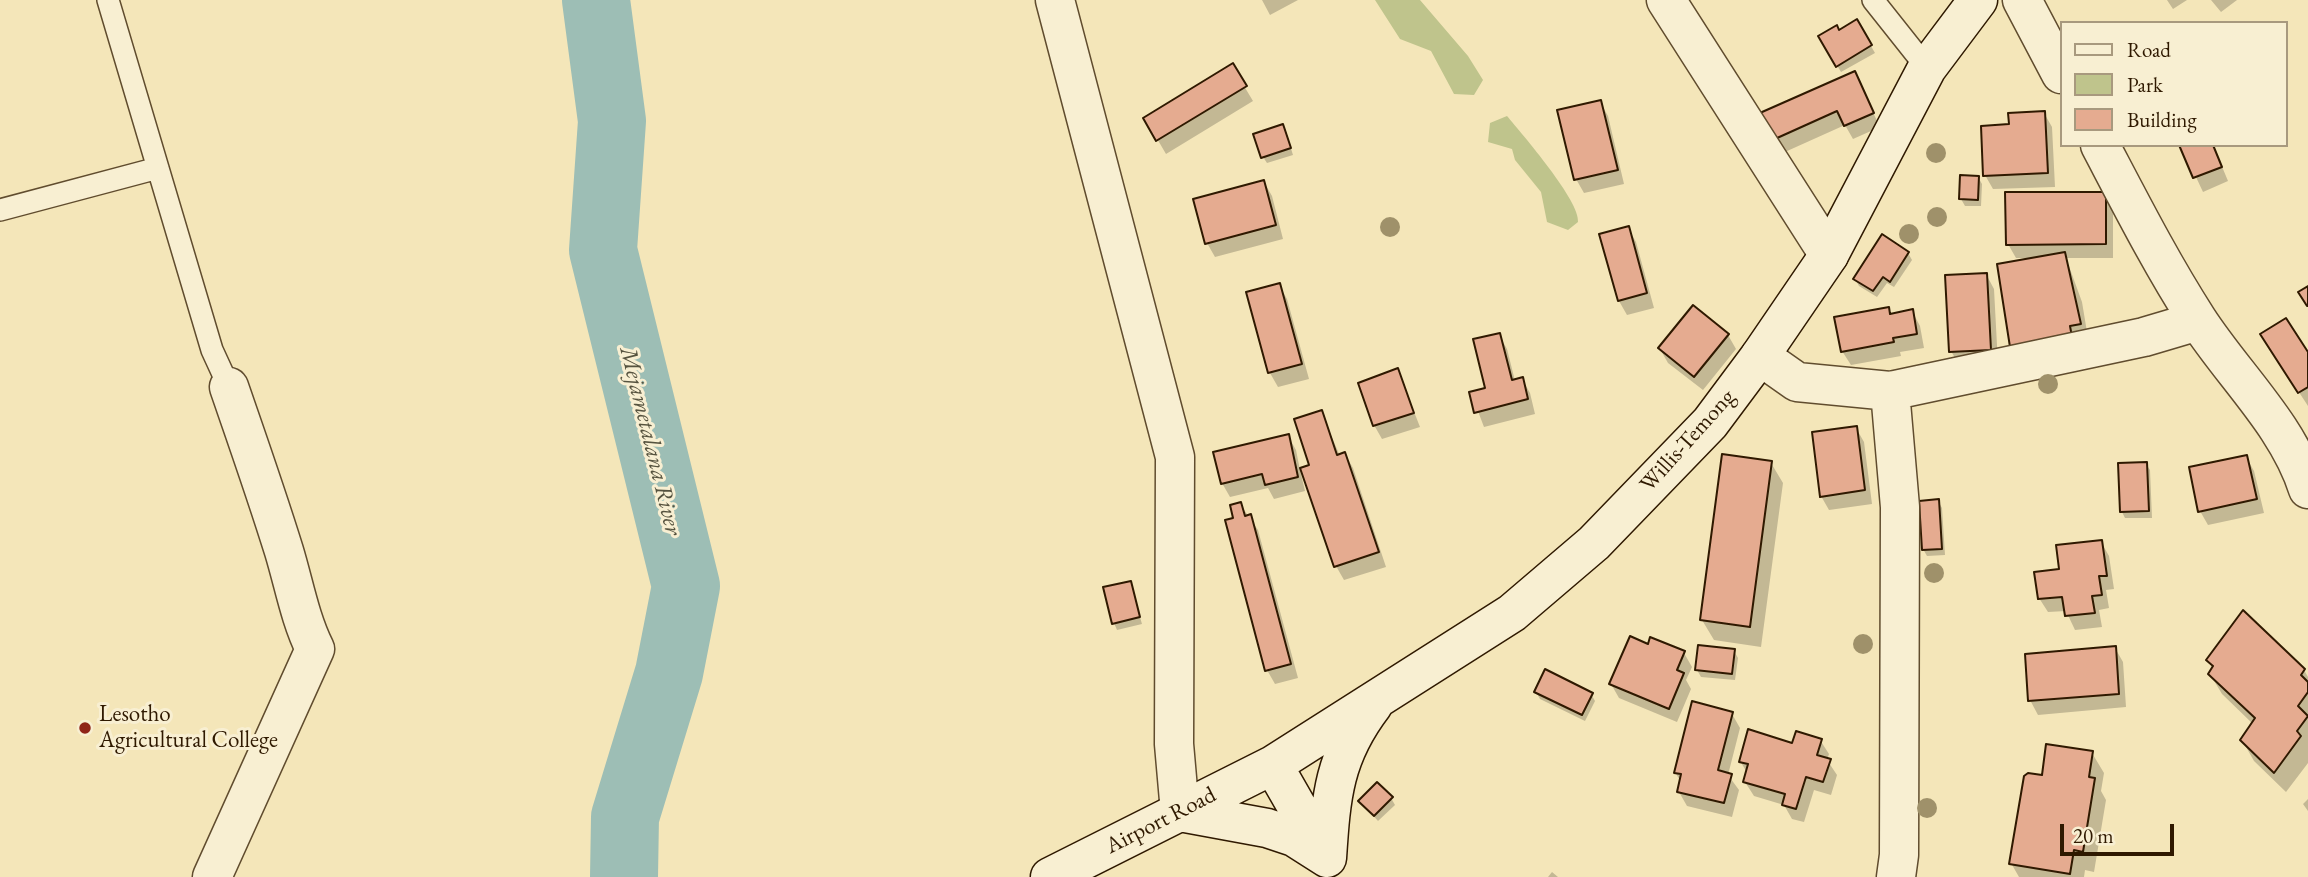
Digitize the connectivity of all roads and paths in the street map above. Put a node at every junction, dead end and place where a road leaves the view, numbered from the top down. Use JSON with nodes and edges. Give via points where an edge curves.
{"nodes":[{"id":1,"x":108,"y":0,"type":"edge"},
{"id":2,"x":1055,"y":0,"type":"edge"},
{"id":3,"x":1666,"y":0,"type":"edge"},
{"id":4,"x":1873,"y":0,"type":"edge"},
{"id":5,"x":1978,"y":0,"type":"edge"},
{"id":6,"x":2022,"y":0,"type":"edge"},
{"id":7,"x":1927,"y":68,"type":"junction"},
{"id":8,"x":2060,"y":72,"type":"edge"},
{"id":9,"x":2101,"y":147,"type":"edge"},
{"id":10,"x":158,"y":168,"type":"junction"},
{"id":11,"x":0,"y":210,"type":"edge"},
{"id":12,"x":1829,"y":255,"type":"junction"},
{"id":13,"x":2197,"y":321,"type":"junction"},
{"id":14,"x":1760,"y":356,"type":"junction"},
{"id":15,"x":229,"y":387,"type":"joint"},
{"id":16,"x":1890,"y":391,"type":"junction"},
{"id":17,"x":2308,"y":489,"type":"edge"},
{"id":18,"x":1380,"y":695,"type":"junction"},
{"id":19,"x":1273,"y":765,"type":"junction"},
{"id":20,"x":1180,"y":812,"type":"junction"},
{"id":21,"x":1334,"y":868,"type":"edge"},
{"id":22,"x":212,"y":877,"type":"edge"},
{"id":23,"x":1050,"y":877,"type":"edge"},
{"id":24,"x":1896,"y":877,"type":"edge"}],
"edges":[{"from":1,"to":10,"type":"lane"},
{"from":2,"to":20,"type":"street","via":[[1175,457],[1174,744]]},
{"from":3,"to":12,"type":"street"},
{"from":4,"to":7,"type":"lane"},
{"from":5,"to":7,"type":"street","name":"Willis-Temong"},
{"from":6,"to":8,"type":"street"},
{"from":7,"to":12,"type":"street","name":"Willis-Temong"},
{"from":9,"to":13,"type":"street"},
{"from":10,"to":11,"type":"lane"},
{"from":10,"to":15,"type":"lane","via":[[212,350]]},
{"from":12,"to":14,"type":"street","name":"Willis-Temong"},
{"from":13,"to":16,"type":"street","via":[[2144,337]]},
{"from":13,"to":17,"type":"street","via":[[2271,419],[2303,472]]},
{"from":14,"to":16,"type":"street","via":[[1797,382]]},
{"from":14,"to":18,"type":"street","name":"Willis-Temong","via":[[1710,422],[1594,543],[1513,613]]},
{"from":15,"to":22,"type":"street","via":[[304,627],[315,649]]},
{"from":16,"to":24,"type":"street","via":[[1900,507]]},
{"from":18,"to":19,"type":"street","name":"Willis-Temong"},
{"from":18,"to":21,"type":"street","via":[[1351,734],[1340,764],[1334,787]]},
{"from":19,"to":20,"type":"street","name":"Airport Road"},
{"from":19,"to":21,"type":"street"},
{"from":20,"to":21,"type":"street","via":[[1294,837]]},
{"from":20,"to":23,"type":"street","name":"Airport Road"}]}
